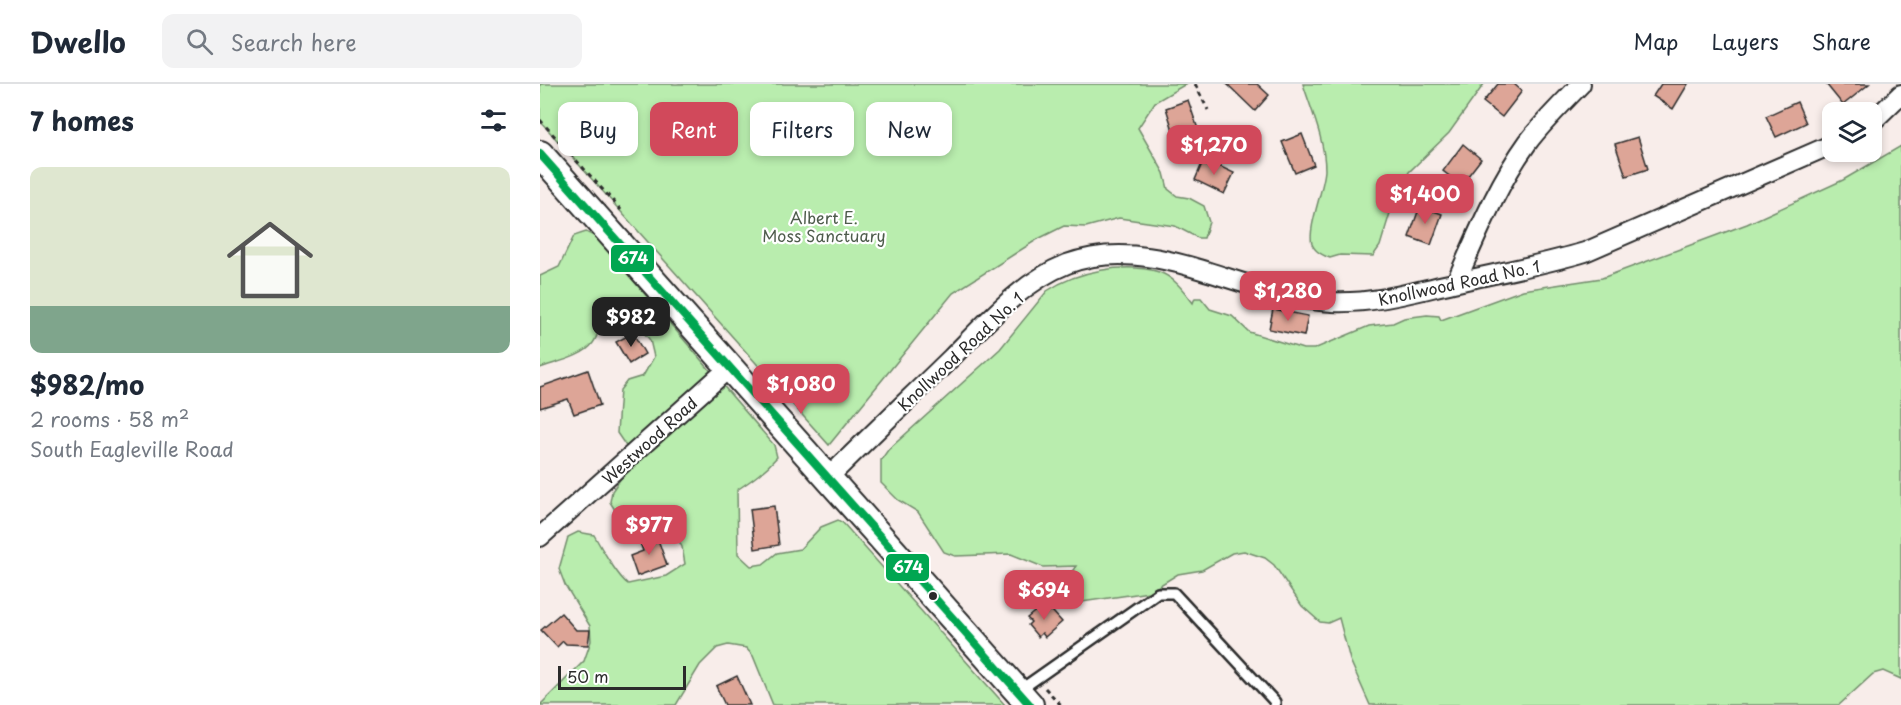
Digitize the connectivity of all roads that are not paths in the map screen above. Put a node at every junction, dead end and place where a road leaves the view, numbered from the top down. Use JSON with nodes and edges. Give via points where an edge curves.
{"nodes":[{"id":1,"x":1581,"y":84,"type":"edge"},
{"id":2,"x":1901,"y":94,"type":"edge"},
{"id":3,"x":1882,"y":112,"type":"edge"},
{"id":4,"x":1822,"y":149,"type":"edge"},
{"id":5,"x":540,"y":154,"type":"edge"},
{"id":6,"x":1456,"y":282,"type":"junction"},
{"id":7,"x":730,"y":367,"type":"junction"},
{"id":8,"x":828,"y":478,"type":"junction"},
{"id":9,"x":540,"y":537,"type":"edge"},
{"id":10,"x":1024,"y":698,"type":"edge"},
{"id":11,"x":1275,"y":705,"type":"edge"}],
"edges":[{"from":1,"to":6,"type":"street","via":[[1545,121],[1512,167]]},
{"from":2,"to":3,"type":"street"},
{"from":4,"to":6,"type":"street","name":"Knollwood Road No. 1","via":[[1585,252]]},
{"from":5,"to":7,"type":"main road"},
{"from":6,"to":8,"type":"street","name":"Knollwood Road No. 1","via":[[1379,299],[1331,302],[1251,287],[1143,255],[1107,255],[1074,262],[1044,276],[1000,310]]},
{"from":7,"to":8,"type":"main road"},
{"from":7,"to":9,"type":"street","name":"Westwood Road"},
{"from":8,"to":10,"type":"main road"},
{"from":10,"to":11,"type":"lane","via":[[1158,592],[1174,593]]}]}
